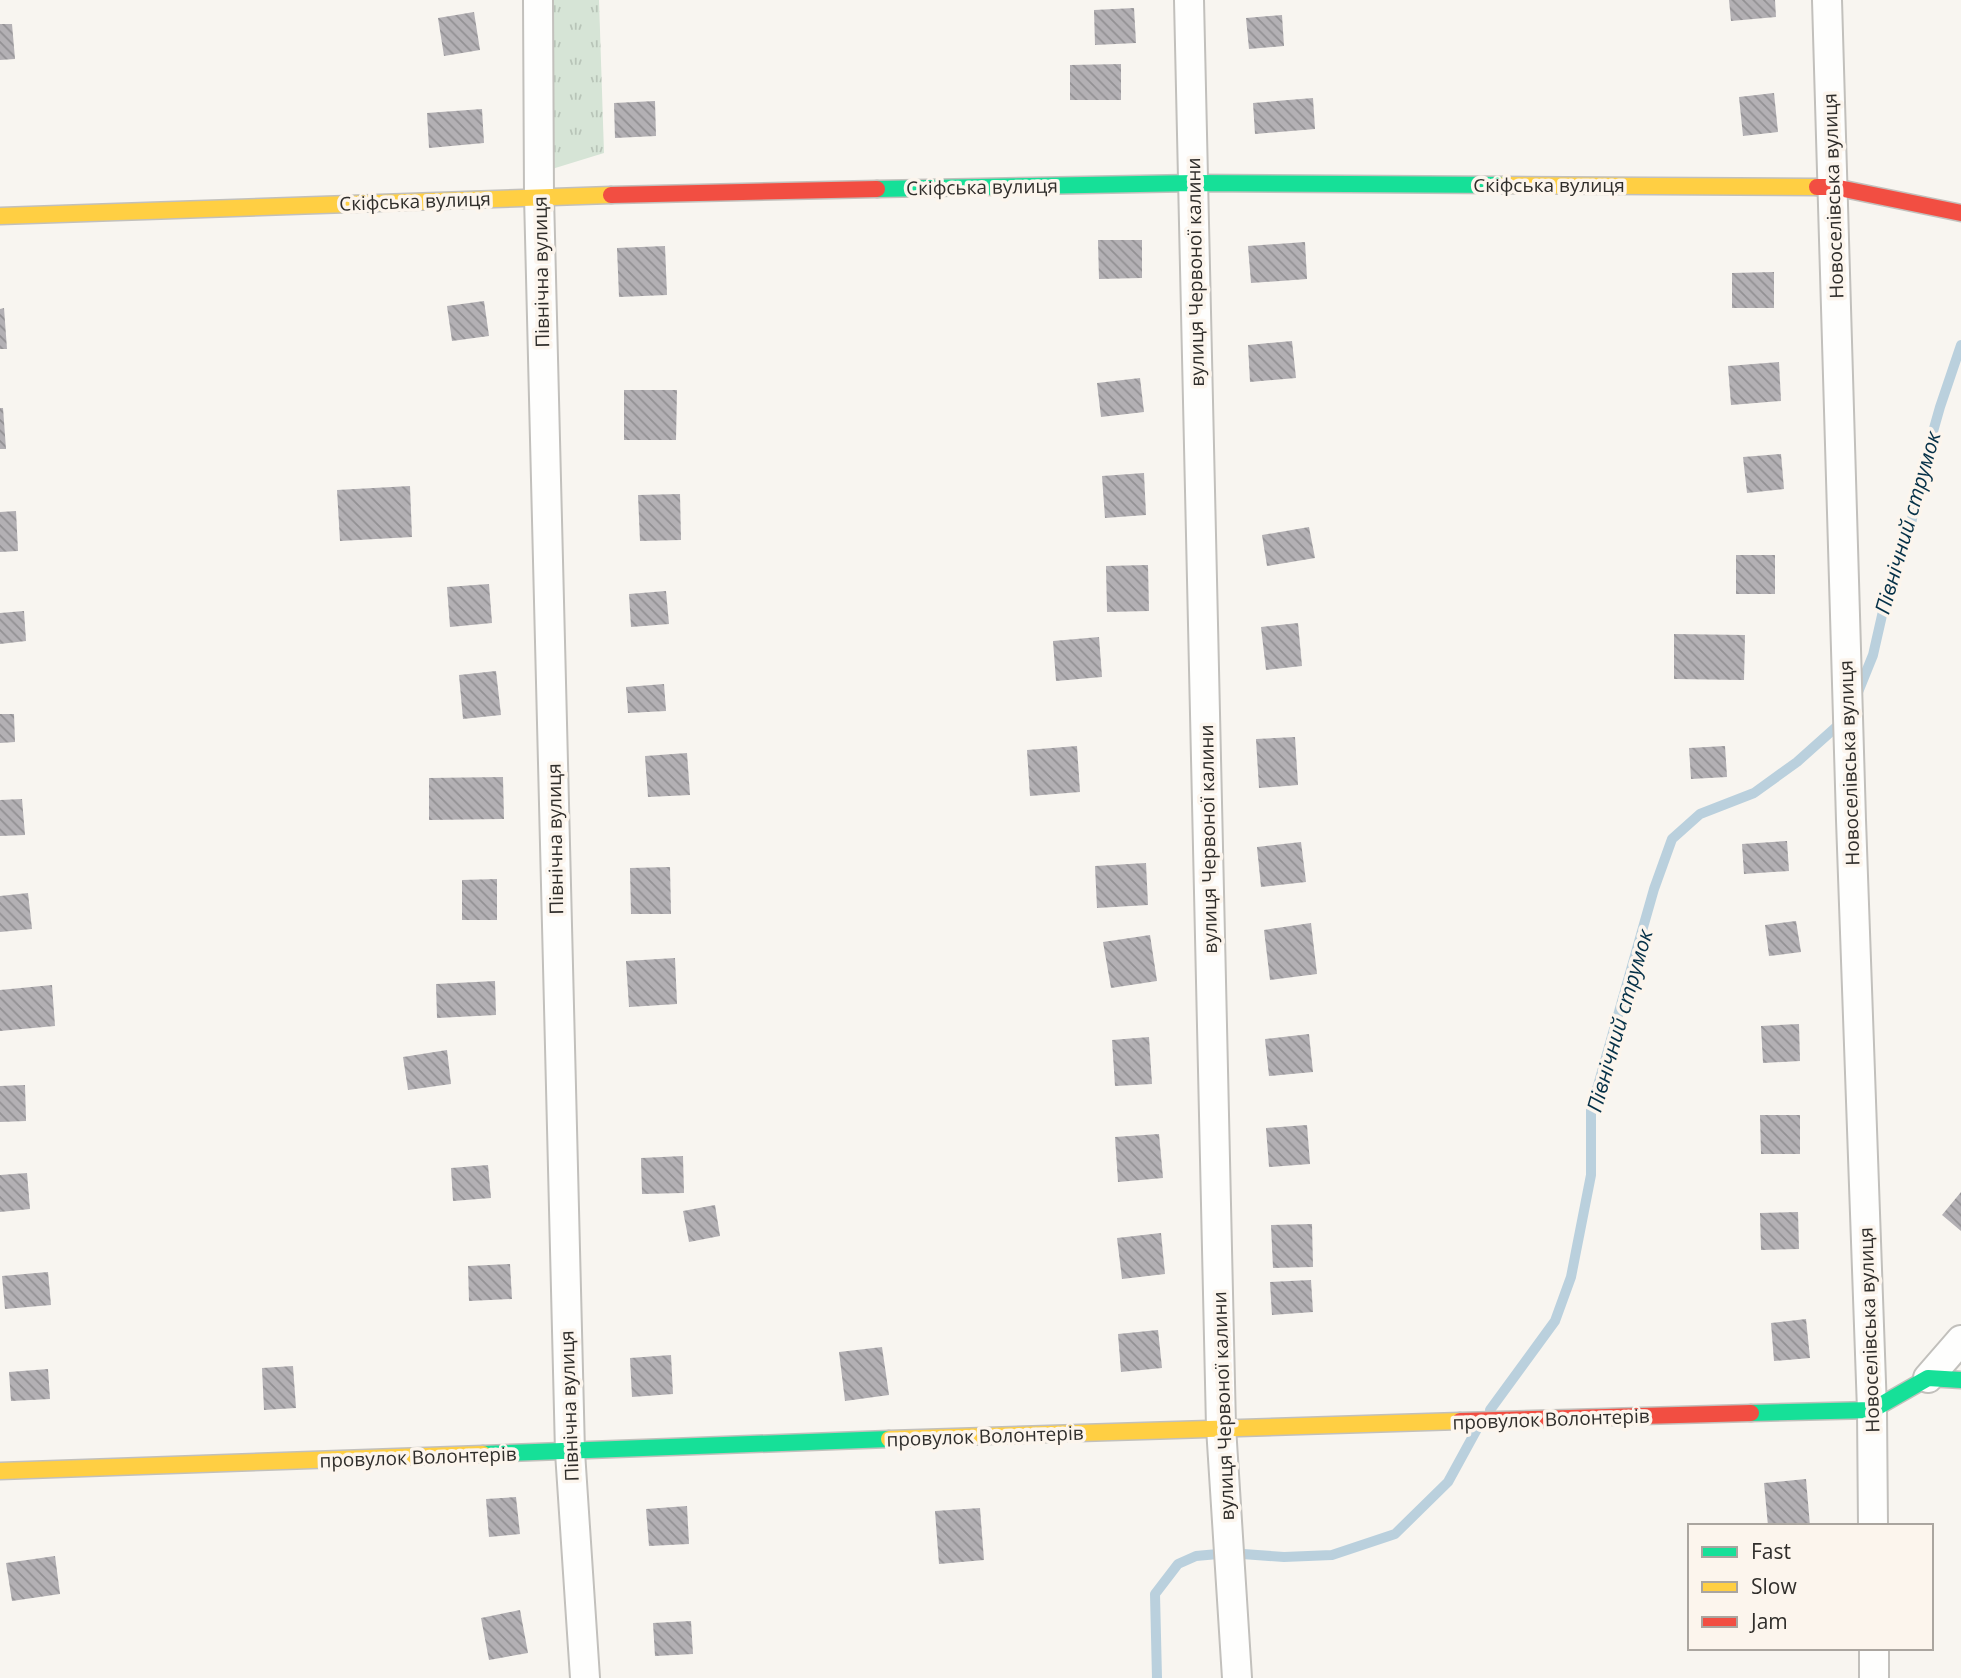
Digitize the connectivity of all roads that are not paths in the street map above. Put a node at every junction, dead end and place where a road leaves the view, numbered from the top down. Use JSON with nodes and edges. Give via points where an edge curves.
{"nodes":[{"id":1,"x":538,"y":0,"type":"edge"},
{"id":2,"x":1189,"y":0,"type":"edge"},
{"id":3,"x":1827,"y":0,"type":"edge"},
{"id":4,"x":1194,"y":183,"type":"junction"},
{"id":5,"x":1834,"y":187,"type":"junction"},
{"id":6,"x":539,"y":196,"type":"junction"},
{"id":7,"x":1961,"y":213,"type":"edge"},
{"id":8,"x":0,"y":216,"type":"edge"},
{"id":9,"x":1961,"y":1340,"type":"edge"},
{"id":10,"x":1928,"y":1378,"type":"junction"},
{"id":11,"x":1961,"y":1380,"type":"edge"},
{"id":12,"x":1872,"y":1410,"type":"junction"},
{"id":13,"x":1221,"y":1427,"type":"junction"},
{"id":14,"x":570,"y":1452,"type":"junction"},
{"id":15,"x":0,"y":1471,"type":"edge"},
{"id":16,"x":1873,"y":1524,"type":"edge"},
{"id":17,"x":1874,"y":1650,"type":"edge"},
{"id":18,"x":585,"y":1678,"type":"edge"},
{"id":19,"x":1237,"y":1678,"type":"edge"},
{"id":20,"x":1874,"y":1678,"type":"edge"}],
"edges":[{"from":1,"to":6,"type":"street","name":"Північна вулиця"},
{"from":2,"to":4,"type":"street","name":"вулиця Червоної калини"},
{"from":3,"to":5,"type":"street","name":"Новоселівська вулиця"},
{"from":4,"to":5,"type":"street","name":"Скіфська вулиця"},
{"from":4,"to":6,"type":"street","name":"Скіфська вулиця"},
{"from":4,"to":13,"type":"street","name":"вулиця Червоної калини"},
{"from":5,"to":7,"type":"street","name":"Скіфська вулиця"},
{"from":5,"to":12,"type":"street","name":"Новоселівська вулиця"},
{"from":6,"to":8,"type":"street","name":"Скіфська вулиця"},
{"from":6,"to":14,"type":"street","name":"Північна вулиця"},
{"from":9,"to":10,"type":"street"},
{"from":10,"to":11,"type":"street"},
{"from":10,"to":12,"type":"street","name":"провулок Волонтерів"},
{"from":12,"to":13,"type":"street","name":"провулок Волонтерів"},
{"from":12,"to":16,"type":"street","name":"Новоселівська вулиця"},
{"from":13,"to":14,"type":"street","name":"провулок Волонтерів"},
{"from":13,"to":19,"type":"street","name":"вулиця Червоної калини"},
{"from":14,"to":15,"type":"street","name":"провулок Волонтерів"},
{"from":14,"to":18,"type":"street","name":"Північна вулиця"},
{"from":17,"to":20,"type":"street"}]}
